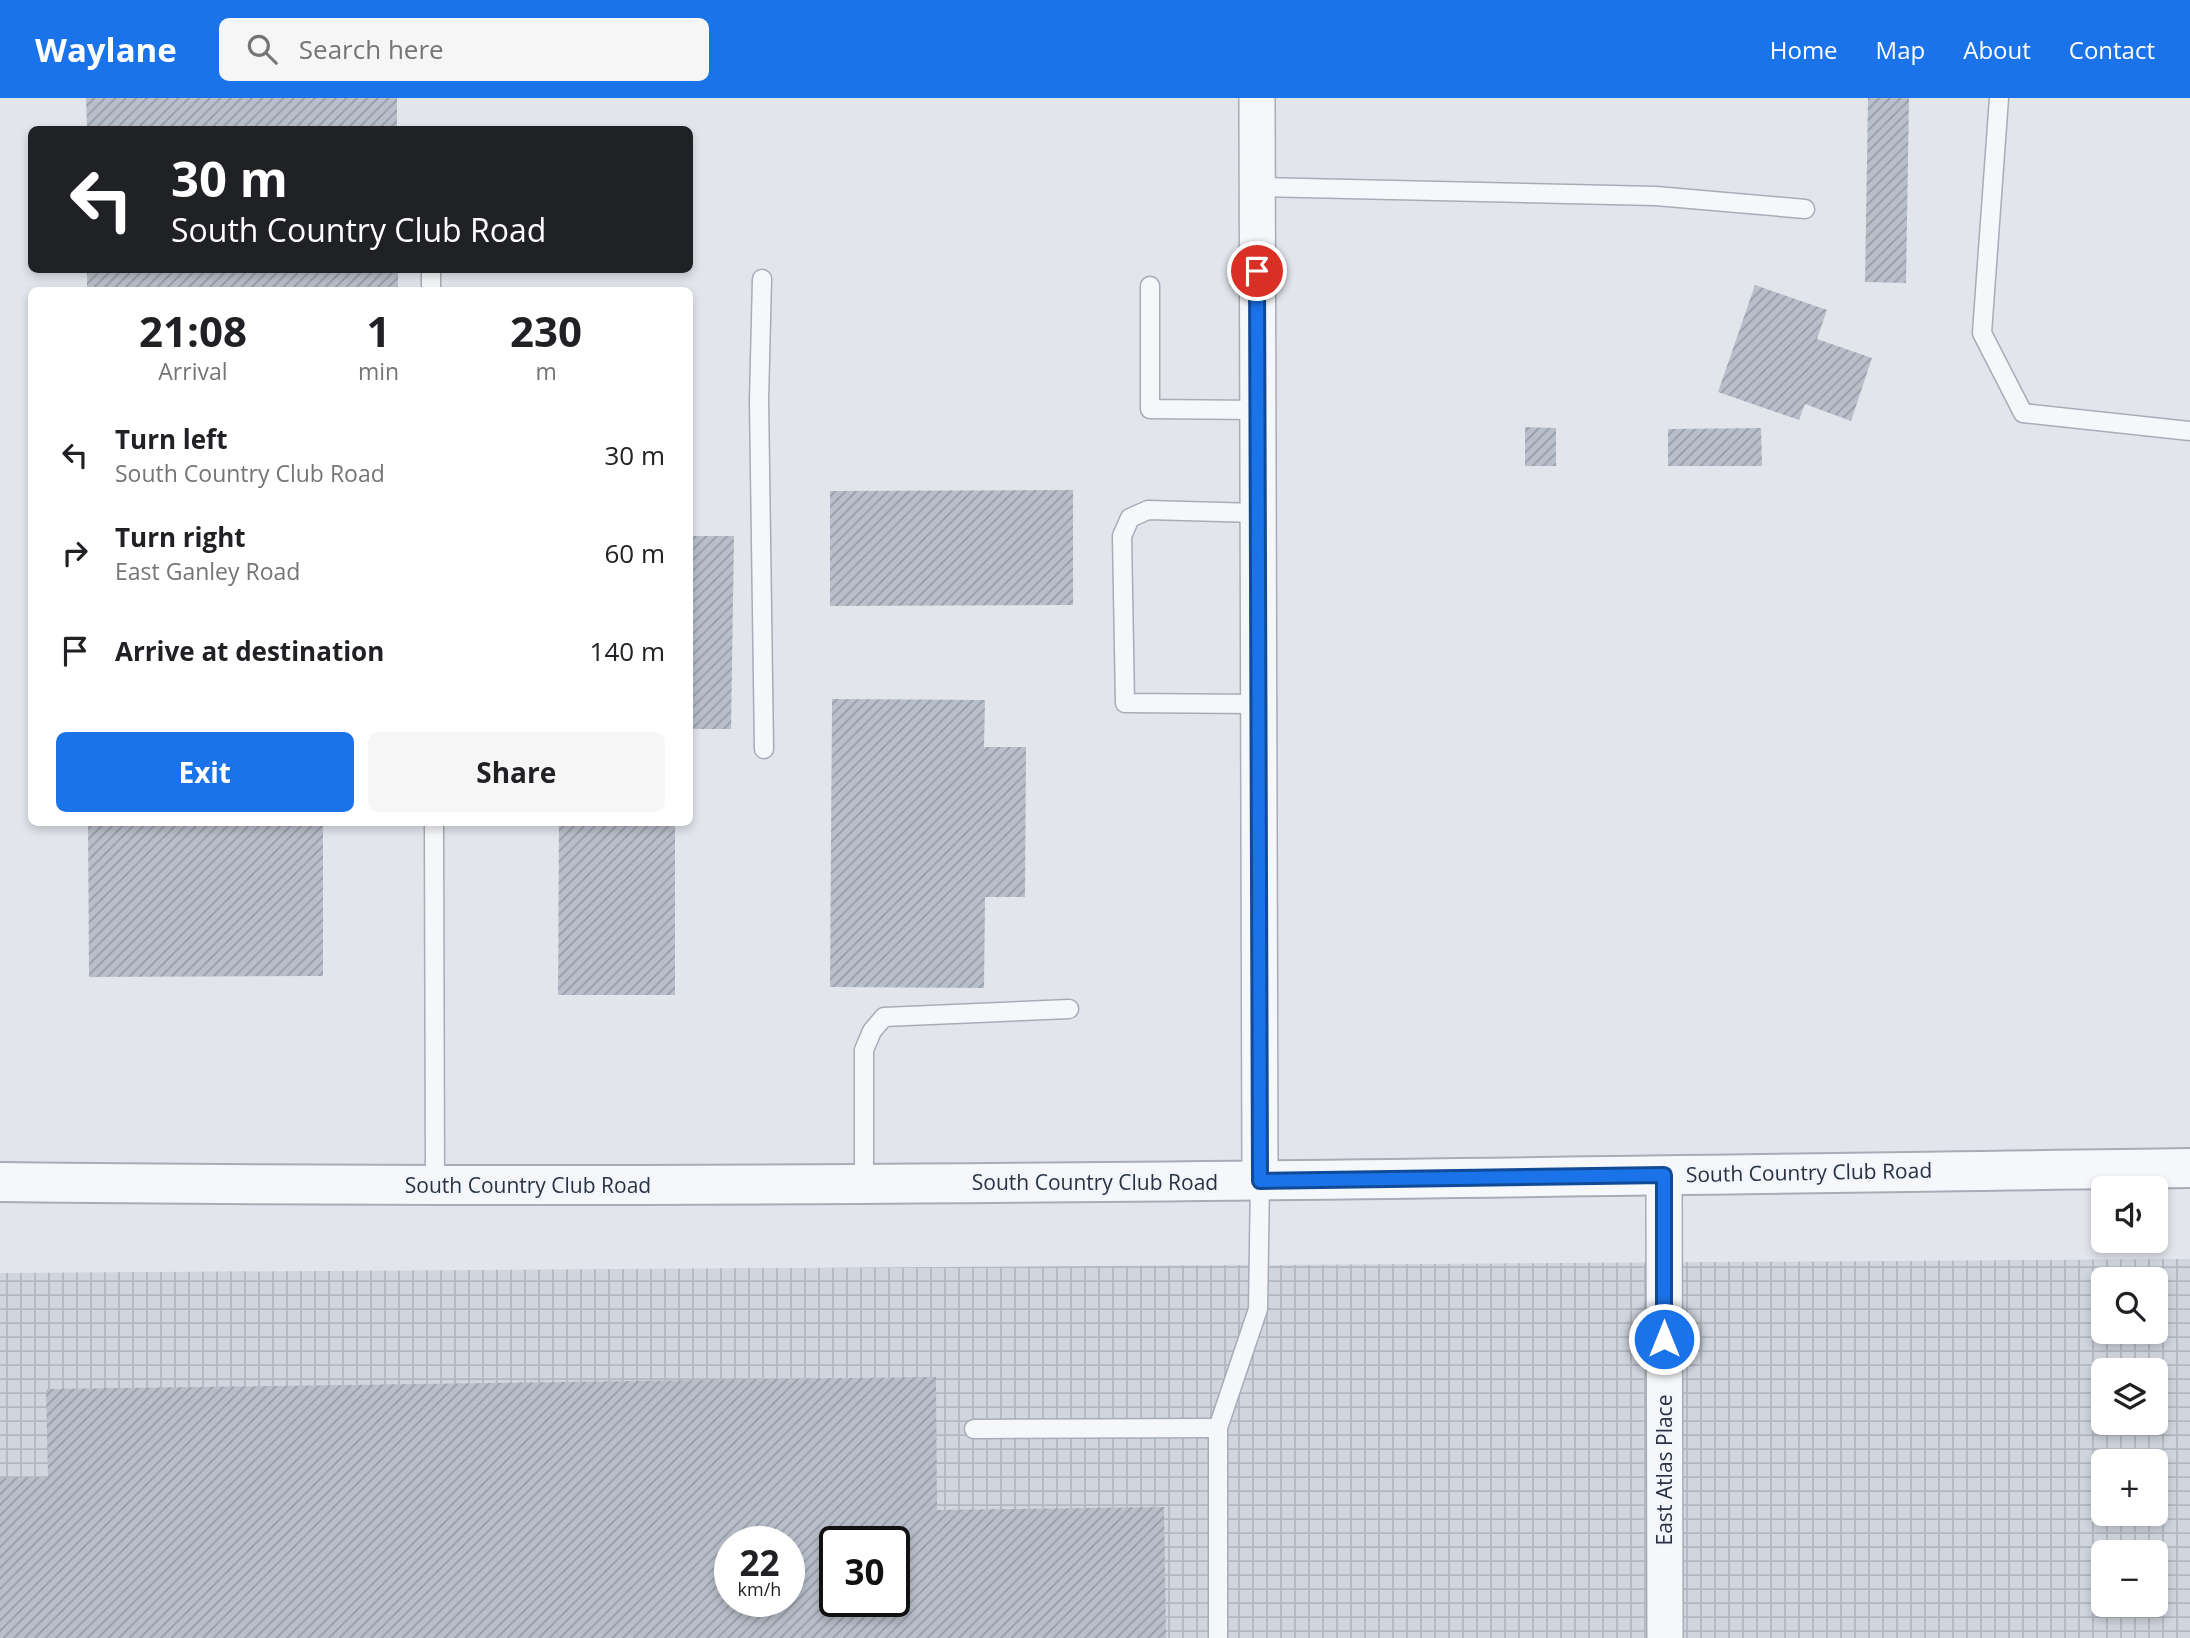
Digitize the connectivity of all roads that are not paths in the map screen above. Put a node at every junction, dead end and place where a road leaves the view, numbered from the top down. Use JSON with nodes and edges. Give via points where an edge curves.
{"nodes":[{"id":1,"x":1257,"y":98,"type":"edge"},
{"id":2,"x":1999,"y":98,"type":"edge"},
{"id":3,"x":1257,"y":187,"type":"junction"},
{"id":4,"x":1805,"y":209,"type":"dead end"},
{"id":5,"x":762,"y":279,"type":"dead end"},
{"id":6,"x":1150,"y":286,"type":"dead end"},
{"id":7,"x":1258,"y":410,"type":"junction"},
{"id":8,"x":2190,"y":431,"type":"edge"},
{"id":9,"x":1258,"y":513,"type":"junction"},
{"id":10,"x":1258,"y":704,"type":"junction"},
{"id":11,"x":764,"y":749,"type":"dead end"},
{"id":12,"x":433,"y":826,"type":"edge"},
{"id":13,"x":1069,"y":1009,"type":"dead end"},
{"id":14,"x":2190,"y":1168,"type":"edge"},
{"id":15,"x":1664,"y":1175,"type":"junction"},
{"id":16,"x":1260,"y":1181,"type":"junction"},
{"id":17,"x":0,"y":1182,"type":"edge"},
{"id":18,"x":864,"y":1184,"type":"junction"},
{"id":19,"x":435,"y":1187,"type":"junction"},
{"id":20,"x":1219,"y":1427,"type":"junction"},
{"id":21,"x":974,"y":1429,"type":"dead end"},
{"id":22,"x":1218,"y":1638,"type":"edge"},
{"id":23,"x":1665,"y":1638,"type":"edge"}],
"edges":[{"from":1,"to":3,"type":"street"},
{"from":2,"to":8,"type":"lane","via":[[1982,333],[2023,413]]},
{"from":3,"to":4,"type":"lane","via":[[1656,196]]},
{"from":3,"to":7,"type":"street"},
{"from":5,"to":11,"type":"lane","via":[[759,400]]},
{"from":6,"to":7,"type":"lane","via":[[1150,409]]},
{"from":7,"to":9,"type":"street"},
{"from":9,"to":10,"type":"street"},
{"from":9,"to":10,"type":"lane","via":[[1148,510],[1130,518],[1122,536],[1125,703]]},
{"from":10,"to":16,"type":"street"},
{"from":12,"to":19,"type":"lane"},
{"from":13,"to":18,"type":"lane","via":[[884,1017],[864,1050]]},
{"from":14,"to":15,"type":"street","name":"South Country Club Road"},
{"from":15,"to":16,"type":"street","name":"South Country Club Road"},
{"from":15,"to":23,"type":"street","name":"East Atlas Place"},
{"from":16,"to":18,"type":"street","name":"South Country Club Road"},
{"from":16,"to":20,"type":"lane","via":[[1258,1310]]},
{"from":17,"to":19,"type":"street","name":"South Country Club Road"},
{"from":18,"to":19,"type":"street","name":"South Country Club Road"},
{"from":20,"to":21,"type":"lane"},
{"from":20,"to":22,"type":"lane"}]}
